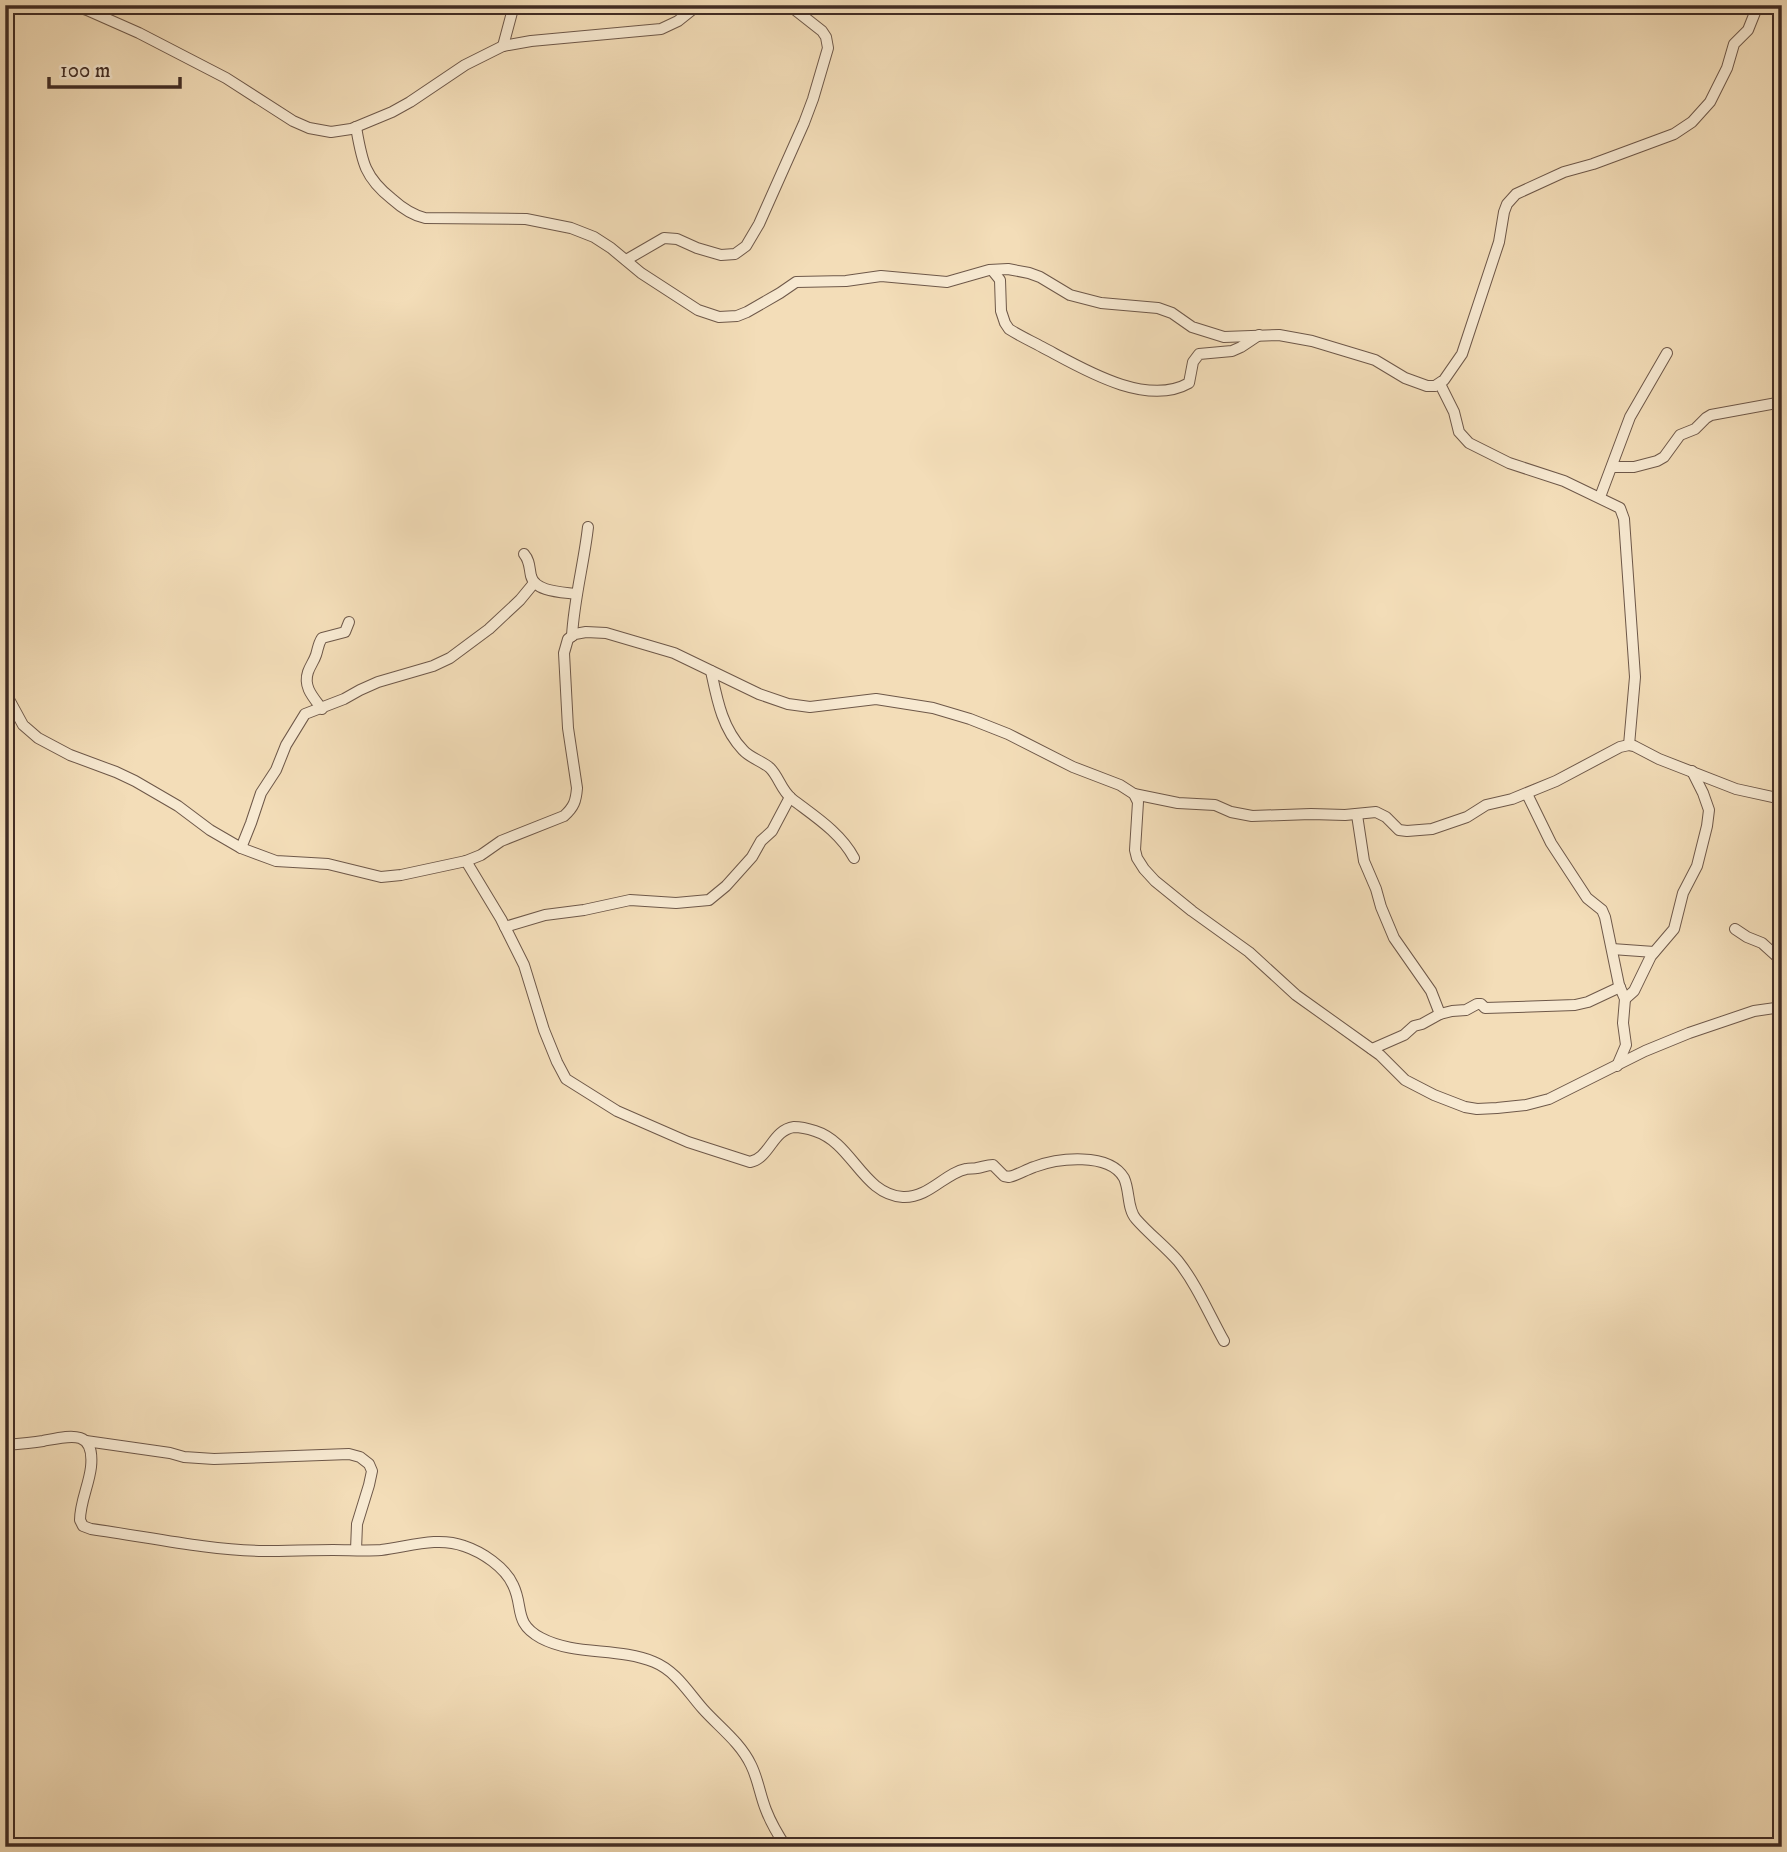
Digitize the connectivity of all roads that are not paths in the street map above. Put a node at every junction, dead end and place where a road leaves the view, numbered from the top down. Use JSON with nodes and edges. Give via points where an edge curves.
{"nodes":[{"id":1,"x":73,"y":5,"type":"edge"},
{"id":2,"x":514,"y":5,"type":"edge"},
{"id":3,"x":698,"y":5,"type":"edge"},
{"id":4,"x":789,"y":5,"type":"edge"},
{"id":5,"x":1758,"y":5,"type":"edge"},
{"id":6,"x":503,"y":46,"type":"junction"},
{"id":7,"x":356,"y":127,"type":"junction"},
{"id":8,"x":626,"y":260,"type":"junction"},
{"id":9,"x":992,"y":270,"type":"junction"},
{"id":10,"x":1259,"y":335,"type":"junction"},
{"id":11,"x":1667,"y":353,"type":"dead end"},
{"id":12,"x":1440,"y":384,"type":"junction"},
{"id":13,"x":1782,"y":402,"type":"edge"},
{"id":14,"x":1612,"y":467,"type":"junction"},
{"id":15,"x":1600,"y":497,"type":"junction"},
{"id":16,"x":588,"y":527,"type":"dead end"},
{"id":17,"x":524,"y":554,"type":"dead end"},
{"id":18,"x":534,"y":583,"type":"junction"},
{"id":19,"x":576,"y":594,"type":"junction"},
{"id":20,"x":349,"y":622,"type":"dead end"},
{"id":21,"x":572,"y":636,"type":"junction"},
{"id":22,"x":712,"y":671,"type":"junction"},
{"id":23,"x":5,"y":692,"type":"edge"},
{"id":24,"x":322,"y":709,"type":"junction"},
{"id":25,"x":1629,"y":745,"type":"junction"},
{"id":26,"x":1692,"y":771,"type":"junction"},
{"id":27,"x":1134,"y":794,"type":"junction"},
{"id":28,"x":1527,"y":794,"type":"junction"},
{"id":29,"x":790,"y":797,"type":"junction"},
{"id":30,"x":1782,"y":799,"type":"edge"},
{"id":31,"x":1357,"y":815,"type":"junction"},
{"id":32,"x":241,"y":848,"type":"junction"},
{"id":33,"x":854,"y":858,"type":"dead end"},
{"id":34,"x":466,"y":861,"type":"junction"},
{"id":35,"x":505,"y":927,"type":"junction"},
{"id":36,"x":1735,"y":929,"type":"dead end"},
{"id":37,"x":1612,"y":949,"type":"junction"},
{"id":38,"x":1654,"y":952,"type":"junction"},
{"id":39,"x":1782,"y":961,"type":"edge"},
{"id":40,"x":1620,"y":987,"type":"junction"},
{"id":41,"x":1625,"y":999,"type":"junction"},
{"id":42,"x":1782,"y":1007,"type":"edge"},
{"id":43,"x":1440,"y":1014,"type":"junction"},
{"id":44,"x":1372,"y":1049,"type":"junction"},
{"id":45,"x":1616,"y":1066,"type":"junction"},
{"id":46,"x":1224,"y":1341,"type":"dead end"},
{"id":47,"x":86,"y":1441,"type":"junction"},
{"id":48,"x":5,"y":1445,"type":"edge"},
{"id":49,"x":356,"y":1550,"type":"junction"},
{"id":50,"x":786,"y":1847,"type":"edge"}],
"edges":[{"from":1,"to":7,"type":"street","via":[[226,78],[309,128],[331,132]]},
{"from":2,"to":6,"type":"street"},
{"from":3,"to":6,"type":"street","via":[[661,29]]},
{"from":4,"to":8,"type":"street","via":[[822,31],[828,48],[802,130],[746,246],[735,254],[721,255],[677,239],[664,239]]},
{"from":5,"to":12,"type":"street","via":[[1748,30],[1732,46],[1716,93],[1683,129],[1564,172],[1511,199],[1462,354]]},
{"from":6,"to":7,"type":"street","via":[[465,65],[411,102]]},
{"from":7,"to":8,"type":"street","via":[[368,175],[378,189],[410,213],[425,218],[542,221],[594,237]]},
{"from":8,"to":9,"type":"street","via":[[698,310],[728,317],[747,312],[796,282],[881,276],[947,282]]},
{"from":9,"to":10,"type":"street","via":[[1029,273],[1085,300],[1167,310],[1192,327],[1224,337]]},
{"from":9,"to":10,"type":"street","via":[[1000,280],[1001,311],[1009,329],[1094,374],[1146,391],[1185,385],[1197,355],[1232,351]]},
{"from":10,"to":12,"type":"street","via":[[1311,341],[1375,360],[1418,383]]},
{"from":11,"to":14,"type":"street","via":[[1633,410]]},
{"from":12,"to":15,"type":"street","via":[[1459,432],[1469,443]]},
{"from":13,"to":14,"type":"street","via":[[1711,415],[1680,435],[1657,461]]},
{"from":14,"to":15,"type":"street"},
{"from":15,"to":25,"type":"street","via":[[1620,508],[1624,519],[1636,677]]},
{"from":16,"to":19,"type":"street"},
{"from":17,"to":18,"type":"street"},
{"from":18,"to":19,"type":"street"},
{"from":18,"to":24,"type":"street","via":[[489,629],[455,655],[378,682]]},
{"from":19,"to":21,"type":"street"},
{"from":20,"to":24,"type":"street","via":[[345,632],[321,638],[307,675],[310,693]]},
{"from":21,"to":22,"type":"street","via":[[606,633],[674,653]]},
{"from":21,"to":34,"type":"street","via":[[564,653],[576,776],[574,805],[564,816],[501,841]]},
{"from":22,"to":27,"type":"street","via":[[788,704],[810,707],[876,699],[933,708],[1008,734]]},
{"from":22,"to":29,"type":"street","via":[[725,723],[742,749],[771,769]]},
{"from":23,"to":32,"type":"street","via":[[23,725],[38,738],[135,781]]},
{"from":24,"to":32,"type":"street","via":[[305,714],[297,726],[261,793]]},
{"from":25,"to":26,"type":"street"},
{"from":25,"to":28,"type":"street"},
{"from":26,"to":30,"type":"street","via":[[1736,789]]},
{"from":26,"to":38,"type":"street","via":[[1709,810],[1707,826],[1677,922]]},
{"from":27,"to":31,"type":"street","via":[[1178,803],[1216,804],[1252,816]]},
{"from":27,"to":44,"type":"street","via":[[1139,805],[1135,850],[1155,881],[1249,952],[1296,995]]},
{"from":28,"to":31,"type":"street","via":[[1486,805],[1432,829],[1403,831],[1379,813]]},
{"from":28,"to":37,"type":"street","via":[[1551,843],[1587,898],[1602,910]]},
{"from":29,"to":33,"type":"street","via":[[836,834]]},
{"from":29,"to":35,"type":"street","via":[[772,831],[709,900],[629,900]]},
{"from":31,"to":43,"type":"street","via":[[1364,862],[1381,907],[1394,938],[1431,991]]},
{"from":32,"to":34,"type":"street","via":[[276,861],[328,864],[382,877]]},
{"from":34,"to":35,"type":"street"},
{"from":35,"to":46,"type":"street","via":[[524,965],[562,1074],[608,1107],[688,1142],[750,1162],[759,1159],[786,1129],[802,1127],[841,1147],[878,1189],[902,1197],[918,1195],[966,1169],[985,1165],[993,1165],[1009,1177],[1054,1162],[1103,1162],[1123,1177],[1135,1218],[1180,1263]]},
{"from":36,"to":39,"type":"street","via":[[1762,943]]},
{"from":37,"to":38,"type":"street"},
{"from":37,"to":40,"type":"street"},
{"from":38,"to":41,"type":"street"},
{"from":40,"to":41,"type":"street"},
{"from":40,"to":43,"type":"street","via":[[1575,1005],[1485,1008],[1479,1003]]},
{"from":41,"to":45,"type":"street","via":[[1626,1045]]},
{"from":42,"to":45,"type":"street","via":[[1700,1029]]},
{"from":43,"to":44,"type":"street"},
{"from":44,"to":45,"type":"street","via":[[1405,1080],[1477,1109],[1549,1099]]},
{"from":47,"to":48,"type":"street","via":[[68,1436]]},
{"from":47,"to":49,"type":"street","via":[[91,1466],[80,1520],[87,1528],[232,1550]]},
{"from":47,"to":49,"type":"street","via":[[214,1460],[360,1457],[369,1464],[372,1475],[357,1524]]},
{"from":49,"to":50,"type":"street","via":[[443,1542],[463,1545],[510,1579],[523,1623],[539,1637],[566,1646],[644,1658],[669,1671],[744,1753]]}]}
